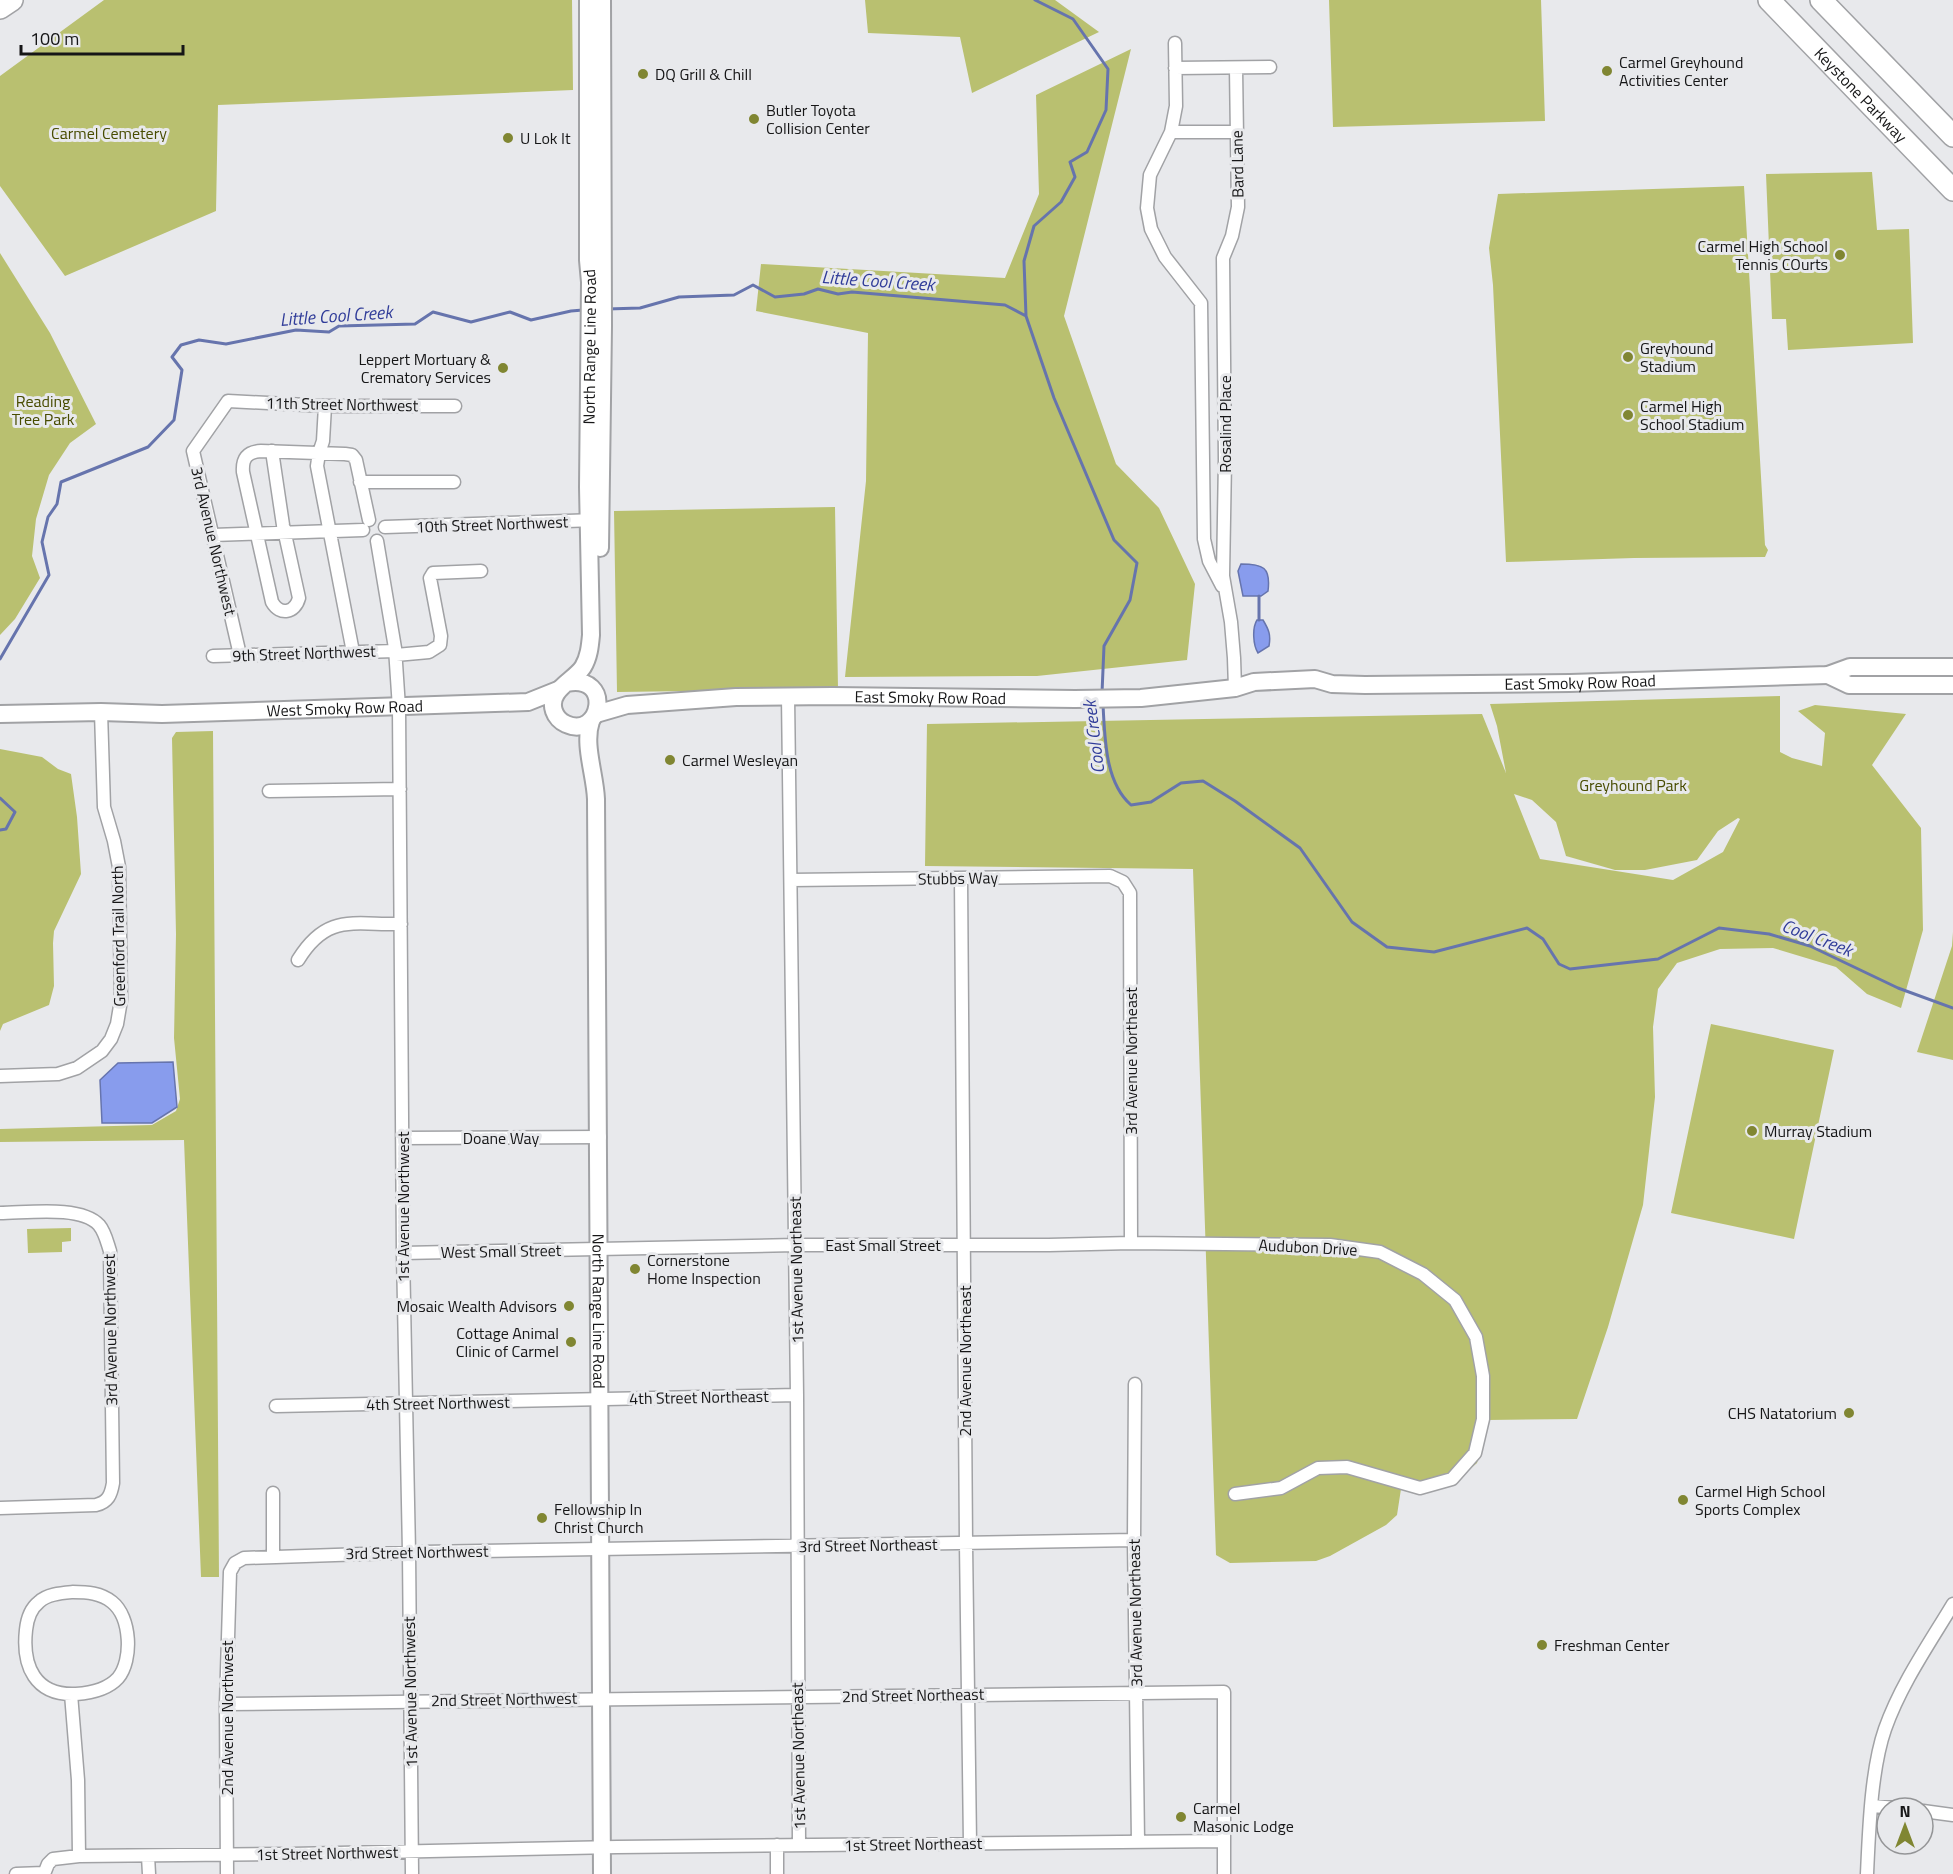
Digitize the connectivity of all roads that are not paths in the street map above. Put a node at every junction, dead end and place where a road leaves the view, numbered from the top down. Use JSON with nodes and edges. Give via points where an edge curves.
{"nodes":[{"id":1,"x":12,"y":0,"type":"edge"},
{"id":2,"x":588,"y":0,"type":"edge"},
{"id":3,"x":602,"y":0,"type":"edge"},
{"id":4,"x":1768,"y":0,"type":"edge"},
{"id":5,"x":1821,"y":0,"type":"edge"},
{"id":6,"x":1826,"y":0,"type":"edge"},
{"id":7,"x":0,"y":8,"type":"edge"},
{"id":8,"x":1175,"y":43,"type":"dead end"},
{"id":9,"x":1270,"y":67,"type":"dead end"},
{"id":10,"x":1175,"y":68,"type":"junction"},
{"id":11,"x":1236,"y":68,"type":"junction"},
{"id":12,"x":1867,"y":102,"type":"junction"},
{"id":13,"x":1953,"y":122,"type":"edge"},
{"id":14,"x":1171,"y":132,"type":"junction"},
{"id":15,"x":1237,"y":132,"type":"junction"},
{"id":16,"x":1953,"y":136,"type":"edge"},
{"id":17,"x":1953,"y":190,"type":"edge"},
{"id":18,"x":1953,"y":204,"type":"edge"},
{"id":19,"x":1223,"y":258,"type":"joint"},
{"id":20,"x":597,"y":282,"type":"junction"},
{"id":21,"x":228,"y":401,"type":"joint"},
{"id":22,"x":325,"y":406,"type":"junction"},
{"id":23,"x":455,"y":406,"type":"dead end"},
{"id":24,"x":272,"y":452,"type":"junction"},
{"id":25,"x":319,"y":453,"type":"junction"},
{"id":26,"x":360,"y":482,"type":"junction"},
{"id":27,"x":454,"y":482,"type":"dead end"},
{"id":28,"x":594,"y":520,"type":"junction"},
{"id":29,"x":366,"y":525,"type":"junction"},
{"id":30,"x":385,"y":527,"type":"junction"},
{"id":31,"x":329,"y":531,"type":"junction"},
{"id":32,"x":285,"y":532,"type":"junction"},
{"id":33,"x":256,"y":533,"type":"junction"},
{"id":34,"x":213,"y":535,"type":"junction"},
{"id":35,"x":377,"y":541,"type":"junction"},
{"id":36,"x":481,"y":571,"type":"dead end"},
{"id":37,"x":1225,"y":590,"type":"junction"},
{"id":38,"x":353,"y":652,"type":"junction"},
{"id":39,"x":396,"y":653,"type":"junction"},
{"id":40,"x":240,"y":655,"type":"junction"},
{"id":41,"x":213,"y":656,"type":"dead end"},
{"id":42,"x":1953,"y":667,"type":"edge"},
{"id":43,"x":1828,"y":675,"type":"junction"},
{"id":44,"x":1953,"y":685,"type":"edge"},
{"id":45,"x":563,"y":686,"type":"junction"},
{"id":46,"x":1235,"y":688,"type":"junction"},
{"id":47,"x":594,"y":692,"type":"junction"},
{"id":48,"x":788,"y":696,"type":"junction"},
{"id":49,"x":528,"y":702,"type":"junction"},
{"id":50,"x":627,"y":705,"type":"junction"},
{"id":51,"x":399,"y":708,"type":"junction"},
{"id":52,"x":101,"y":717,"type":"junction"},
{"id":53,"x":593,"y":717,"type":"junction"},
{"id":54,"x":1,"y":718,"type":"edge"},
{"id":55,"x":563,"y":721,"type":"junction"},
{"id":56,"x":588,"y":750,"type":"junction"},
{"id":57,"x":400,"y":789,"type":"junction"},
{"id":58,"x":269,"y":791,"type":"dead end"},
{"id":59,"x":961,"y":879,"type":"junction"},
{"id":60,"x":791,"y":880,"type":"junction"},
{"id":61,"x":1124,"y":882,"type":"joint"},
{"id":62,"x":401,"y":924,"type":"junction"},
{"id":63,"x":298,"y":960,"type":"dead end"},
{"id":64,"x":0,"y":1076,"type":"edge"},
{"id":65,"x":600,"y":1137,"type":"junction"},
{"id":66,"x":402,"y":1138,"type":"junction"},
{"id":67,"x":0,"y":1213,"type":"edge"},
{"id":68,"x":1131,"y":1243,"type":"junction"},
{"id":69,"x":795,"y":1245,"type":"junction"},
{"id":70,"x":964,"y":1245,"type":"junction"},
{"id":71,"x":600,"y":1248,"type":"junction"},
{"id":72,"x":403,"y":1253,"type":"junction"},
{"id":73,"x":1135,"y":1384,"type":"dead end"},
{"id":74,"x":797,"y":1395,"type":"junction"},
{"id":75,"x":601,"y":1399,"type":"junction"},
{"id":76,"x":405,"y":1403,"type":"junction"},
{"id":77,"x":276,"y":1406,"type":"dead end"},
{"id":78,"x":273,"y":1493,"type":"dead end"},
{"id":79,"x":1236,"y":1494,"type":"dead end"},
{"id":80,"x":0,"y":1508,"type":"edge"},
{"id":81,"x":1134,"y":1540,"type":"junction"},
{"id":82,"x":966,"y":1544,"type":"junction"},
{"id":83,"x":797,"y":1546,"type":"junction"},
{"id":84,"x":602,"y":1549,"type":"junction"},
{"id":85,"x":409,"y":1552,"type":"junction"},
{"id":86,"x":273,"y":1556,"type":"junction"},
{"id":87,"x":235,"y":1563,"type":"joint"},
{"id":88,"x":1953,"y":1604,"type":"edge"},
{"id":89,"x":1137,"y":1692,"type":"junction"},
{"id":90,"x":71,"y":1694,"type":"junction"},
{"id":91,"x":969,"y":1695,"type":"junction"},
{"id":92,"x":798,"y":1697,"type":"junction"},
{"id":93,"x":601,"y":1698,"type":"junction"},
{"id":94,"x":410,"y":1701,"type":"junction"},
{"id":95,"x":226,"y":1704,"type":"junction"},
{"id":96,"x":1872,"y":1806,"type":"junction"},
{"id":97,"x":1875,"y":1806,"type":"edge"},
{"id":98,"x":1935,"y":1813,"type":"edge"},
{"id":99,"x":1953,"y":1815,"type":"edge"},
{"id":100,"x":1138,"y":1841,"type":"junction"},
{"id":101,"x":1224,"y":1841,"type":"junction"},
{"id":102,"x":970,"y":1843,"type":"junction"},
{"id":103,"x":777,"y":1845,"type":"junction"},
{"id":104,"x":799,"y":1845,"type":"junction"},
{"id":105,"x":602,"y":1848,"type":"junction"},
{"id":106,"x":411,"y":1851,"type":"junction"},
{"id":107,"x":227,"y":1855,"type":"junction"},
{"id":108,"x":79,"y":1856,"type":"junction"},
{"id":109,"x":148,"y":1856,"type":"junction"},
{"id":110,"x":16,"y":1874,"type":"edge"},
{"id":111,"x":44,"y":1874,"type":"edge"},
{"id":112,"x":149,"y":1874,"type":"edge"},
{"id":113,"x":227,"y":1874,"type":"edge"},
{"id":114,"x":412,"y":1874,"type":"edge"},
{"id":115,"x":602,"y":1874,"type":"edge"},
{"id":116,"x":777,"y":1874,"type":"edge"},
{"id":117,"x":1224,"y":1874,"type":"edge"},
{"id":118,"x":1867,"y":1874,"type":"edge"}],
"edges":[{"from":1,"to":7,"type":"highway"},
{"from":2,"to":20,"type":"main road","name":"North Range Line Road","via":[[588,260]]},
{"from":3,"to":20,"type":"main road","name":"North Range Line Road"},
{"from":4,"to":12,"type":"highway","name":"Keystone Parkway"},
{"from":5,"to":16,"type":"highway"},
{"from":6,"to":13,"type":"highway"},
{"from":8,"to":10,"type":"street"},
{"from":9,"to":11,"type":"street"},
{"from":10,"to":11,"type":"street"},
{"from":10,"to":14,"type":"street","via":[[1176,106]]},
{"from":11,"to":15,"type":"street","name":"Bard Lane"},
{"from":12,"to":17,"type":"highway","name":"Keystone Parkway"},
{"from":12,"to":18,"type":"highway"},
{"from":14,"to":15,"type":"street"},
{"from":14,"to":37,"type":"street","name":"Rosalind Place","via":[[1150,175],[1147,208],[1151,229],[1165,257],[1201,303],[1204,539],[1209,561]]},
{"from":15,"to":19,"type":"street","name":"Bard Lane","via":[[1238,207]]},
{"from":19,"to":37,"type":"street","name":"Rosalind Place"},
{"from":20,"to":28,"type":"main road","name":"North Range Line Road"},
{"from":21,"to":22,"type":"street","name":"11th Street Northwest"},
{"from":21,"to":34,"type":"street","name":"3rd Avenue Northwest","via":[[193,452]]},
{"from":22,"to":23,"type":"street","name":"11th Street Northwest"},
{"from":22,"to":25,"type":"street"},
{"from":24,"to":25,"type":"street"},
{"from":24,"to":32,"type":"street"},
{"from":24,"to":33,"type":"street","via":[[246,456],[243,465]]},
{"from":25,"to":26,"type":"street","via":[[352,455]]},
{"from":25,"to":31,"type":"street","via":[[317,466]]},
{"from":26,"to":27,"type":"street"},
{"from":26,"to":29,"type":"street"},
{"from":28,"to":30,"type":"street","name":"10th Street Northwest"},
{"from":28,"to":45,"type":"main road","name":"North Range Line Road","via":[[590,646],[584,665]]},
{"from":28,"to":47,"type":"main road","name":"North Range Line Road","via":[[601,636],[592,677]]},
{"from":29,"to":30,"type":"street","via":[[377,520]]},
{"from":29,"to":31,"type":"street"},
{"from":29,"to":35,"type":"street","via":[[367,539]]},
{"from":30,"to":35,"type":"street","via":[[384,535]]},
{"from":31,"to":32,"type":"street"},
{"from":31,"to":38,"type":"street"},
{"from":32,"to":33,"type":"street"},
{"from":32,"to":33,"type":"street","via":[[299,598],[297,605],[286,612],[272,602]]},
{"from":33,"to":34,"type":"street"},
{"from":34,"to":40,"type":"street","name":"3rd Avenue Northwest"},
{"from":35,"to":39,"type":"street","name":"1st Avenue Northwest"},
{"from":36,"to":39,"type":"street","name":"9th Street Northwest","via":[[433,573],[430,578],[440,645],[429,652]]},
{"from":37,"to":46,"type":"street","name":"Rosalind Place"},
{"from":38,"to":39,"type":"street","name":"9th Street Northwest"},
{"from":38,"to":40,"type":"street","name":"9th Street Northwest"},
{"from":39,"to":51,"type":"street","name":"1st Avenue Northwest"},
{"from":40,"to":41,"type":"street","name":"9th Street Northwest"},
{"from":42,"to":43,"type":"main road","name":"East Smoky Row Road","via":[[1850,667]]},
{"from":43,"to":44,"type":"main road","name":"East Smoky Row Road","via":[[1849,685]]},
{"from":43,"to":46,"type":"main road","name":"East Smoky Row Road","via":[[1558,683],[1332,684],[1310,679],[1254,682]]},
{"from":45,"to":47,"type":"main road","via":[[584,683]]},
{"from":45,"to":49,"type":"main road","name":"West Smoky Row Road"},
{"from":45,"to":55,"type":"main road","via":[[554,700]]},
{"from":46,"to":48,"type":"main road","name":"East Smoky Row Road","via":[[1141,698]]},
{"from":47,"to":50,"type":"main road","name":"East Smoky Row Road"},
{"from":47,"to":53,"type":"main road","via":[[598,701]]},
{"from":48,"to":50,"type":"main road","name":"East Smoky Row Road"},
{"from":48,"to":60,"type":"street","name":"1st Avenue Northeast"},
{"from":49,"to":51,"type":"main road","name":"West Smoky Row Road"},
{"from":49,"to":55,"type":"main road"},
{"from":50,"to":53,"type":"main road","name":"East Smoky Row Road"},
{"from":51,"to":52,"type":"main road","name":"West Smoky Row Road"},
{"from":51,"to":57,"type":"street","name":"1st Avenue Northwest"},
{"from":52,"to":54,"type":"main road","name":"West Smoky Row Road"},
{"from":52,"to":64,"type":"street","name":"Greenford Trail North","via":[[104,807],[119,867],[121,1000],[115,1031],[102,1051],[85,1064],[58,1074]]},
{"from":53,"to":55,"type":"main road","via":[[580,726]]},
{"from":53,"to":56,"type":"main road","name":"North Range Line Road"},
{"from":55,"to":56,"type":"main road","name":"North Range Line Road"},
{"from":56,"to":65,"type":"main road","name":"North Range Line Road","via":[[596,799]]},
{"from":57,"to":58,"type":"street"},
{"from":57,"to":62,"type":"street","name":"1st Avenue Northwest"},
{"from":59,"to":60,"type":"street","name":"Stubbs Way"},
{"from":59,"to":61,"type":"street","name":"Stubbs Way","via":[[1110,876]]},
{"from":59,"to":70,"type":"street","name":"2nd Avenue Northeast"},
{"from":60,"to":69,"type":"street","name":"1st Avenue Northeast"},
{"from":61,"to":68,"type":"street","name":"3rd Avenue Northeast","via":[[1130,893]]},
{"from":62,"to":63,"type":"street","via":[[328,928],[308,944]]},
{"from":62,"to":66,"type":"street","name":"1st Avenue Northwest"},
{"from":65,"to":66,"type":"street","name":"Doane Way"},
{"from":65,"to":71,"type":"main road","name":"North Range Line Road"},
{"from":66,"to":72,"type":"street","name":"1st Avenue Northwest"},
{"from":67,"to":80,"type":"street","name":"3rd Avenue Northwest","via":[[81,1214],[98,1224],[107,1240],[113,1483],[105,1502],[93,1506]]},
{"from":68,"to":70,"type":"street","name":"East Small Street"},
{"from":68,"to":79,"type":"street","name":"Audubon Drive","via":[[1330,1245],[1380,1252],[1423,1274],[1455,1300],[1476,1337],[1483,1376],[1483,1419],[1475,1453],[1452,1479],[1420,1488],[1347,1467],[1318,1468],[1281,1488]]},
{"from":69,"to":70,"type":"street","name":"East Small Street"},
{"from":69,"to":71,"type":"street","name":"East Small Street"},
{"from":69,"to":74,"type":"street","name":"1st Avenue Northeast"},
{"from":70,"to":82,"type":"street","name":"2nd Avenue Northeast"},
{"from":71,"to":72,"type":"street","name":"West Small Street"},
{"from":71,"to":75,"type":"main road","name":"North Range Line Road"},
{"from":72,"to":76,"type":"street","name":"1st Avenue Northwest"},
{"from":73,"to":81,"type":"street","name":"3rd Avenue Northeast"},
{"from":74,"to":75,"type":"street","name":"4th Street Northeast"},
{"from":74,"to":83,"type":"street","name":"1st Avenue Northeast"},
{"from":75,"to":76,"type":"street","name":"4th Street Northwest"},
{"from":75,"to":84,"type":"main road","name":"North Range Line Road"},
{"from":76,"to":77,"type":"street","name":"4th Street Northwest"},
{"from":76,"to":85,"type":"street","name":"1st Avenue Northwest"},
{"from":78,"to":86,"type":"street"},
{"from":81,"to":82,"type":"street","name":"3rd Street Northeast"},
{"from":81,"to":89,"type":"street","name":"3rd Avenue Northeast"},
{"from":82,"to":83,"type":"street","name":"3rd Street Northeast"},
{"from":82,"to":91,"type":"street","name":"2nd Avenue Northeast"},
{"from":83,"to":84,"type":"street","name":"3rd Street Northeast"},
{"from":83,"to":92,"type":"street","name":"1st Avenue Northeast"},
{"from":84,"to":85,"type":"street","name":"3rd Street Northwest"},
{"from":84,"to":93,"type":"main road","name":"North Range Line Road"},
{"from":85,"to":86,"type":"street","name":"3rd Street Northwest"},
{"from":85,"to":94,"type":"street","name":"1st Avenue Northwest"},
{"from":86,"to":87,"type":"street","name":"3rd Street Northwest","via":[[244,1558]]},
{"from":87,"to":95,"type":"street","name":"2nd Avenue Northwest","via":[[230,1572]]},
{"from":88,"to":96,"type":"street","via":[[1894,1708],[1878,1758]]},
{"from":89,"to":91,"type":"street","name":"2nd Street Northeast"},
{"from":89,"to":100,"type":"street","name":"3rd Avenue Northeast"},
{"from":89,"to":101,"type":"street","name":"2nd Street Northeast","via":[[1224,1692]]},
{"from":90,"to":90,"type":"street","via":[[44,1687],[28,1668],[27,1622],[40,1600],[60,1593],[100,1595],[121,1612],[127,1653],[120,1676],[112,1684],[92,1692]]},
{"from":90,"to":108,"type":"street"},
{"from":91,"to":92,"type":"street","name":"2nd Street Northeast"},
{"from":91,"to":102,"type":"street","name":"2nd Avenue Northeast"},
{"from":92,"to":93,"type":"street","name":"2nd Street Northeast"},
{"from":92,"to":104,"type":"street","name":"1st Avenue Northeast"},
{"from":93,"to":94,"type":"street","name":"2nd Street Northwest"},
{"from":93,"to":105,"type":"main road","name":"North Range Line Road"},
{"from":94,"to":95,"type":"street","name":"2nd Street Northwest"},
{"from":94,"to":106,"type":"street","name":"1st Avenue Northwest"},
{"from":95,"to":107,"type":"street","name":"2nd Avenue Northwest"},
{"from":96,"to":97,"type":"street"},
{"from":96,"to":118,"type":"street"},
{"from":98,"to":99,"type":"street"},
{"from":100,"to":101,"type":"street","name":"1st Street Northeast"},
{"from":100,"to":102,"type":"street","name":"1st Street Northeast"},
{"from":101,"to":117,"type":"street"},
{"from":102,"to":104,"type":"street","name":"1st Street Northeast"},
{"from":103,"to":104,"type":"street","name":"1st Street Northeast"},
{"from":103,"to":105,"type":"street","name":"1st Street Northeast"},
{"from":103,"to":116,"type":"street","name":"1st Avenue Northeast"},
{"from":105,"to":106,"type":"street","name":"1st Street Northwest"},
{"from":105,"to":115,"type":"main road","name":"North Range Line Road"},
{"from":106,"to":107,"type":"street","name":"1st Street Northwest"},
{"from":106,"to":114,"type":"street","name":"1st Avenue Northwest"},
{"from":107,"to":109,"type":"street","name":"1st Street Northwest"},
{"from":107,"to":113,"type":"street","name":"2nd Avenue Northwest"},
{"from":108,"to":109,"type":"street","name":"1st Street Northwest"},
{"from":108,"to":111,"type":"street","name":"1st Street Northwest","via":[[53,1859]]},
{"from":109,"to":112,"type":"street"},
{"from":110,"to":111,"type":"street"}]}
